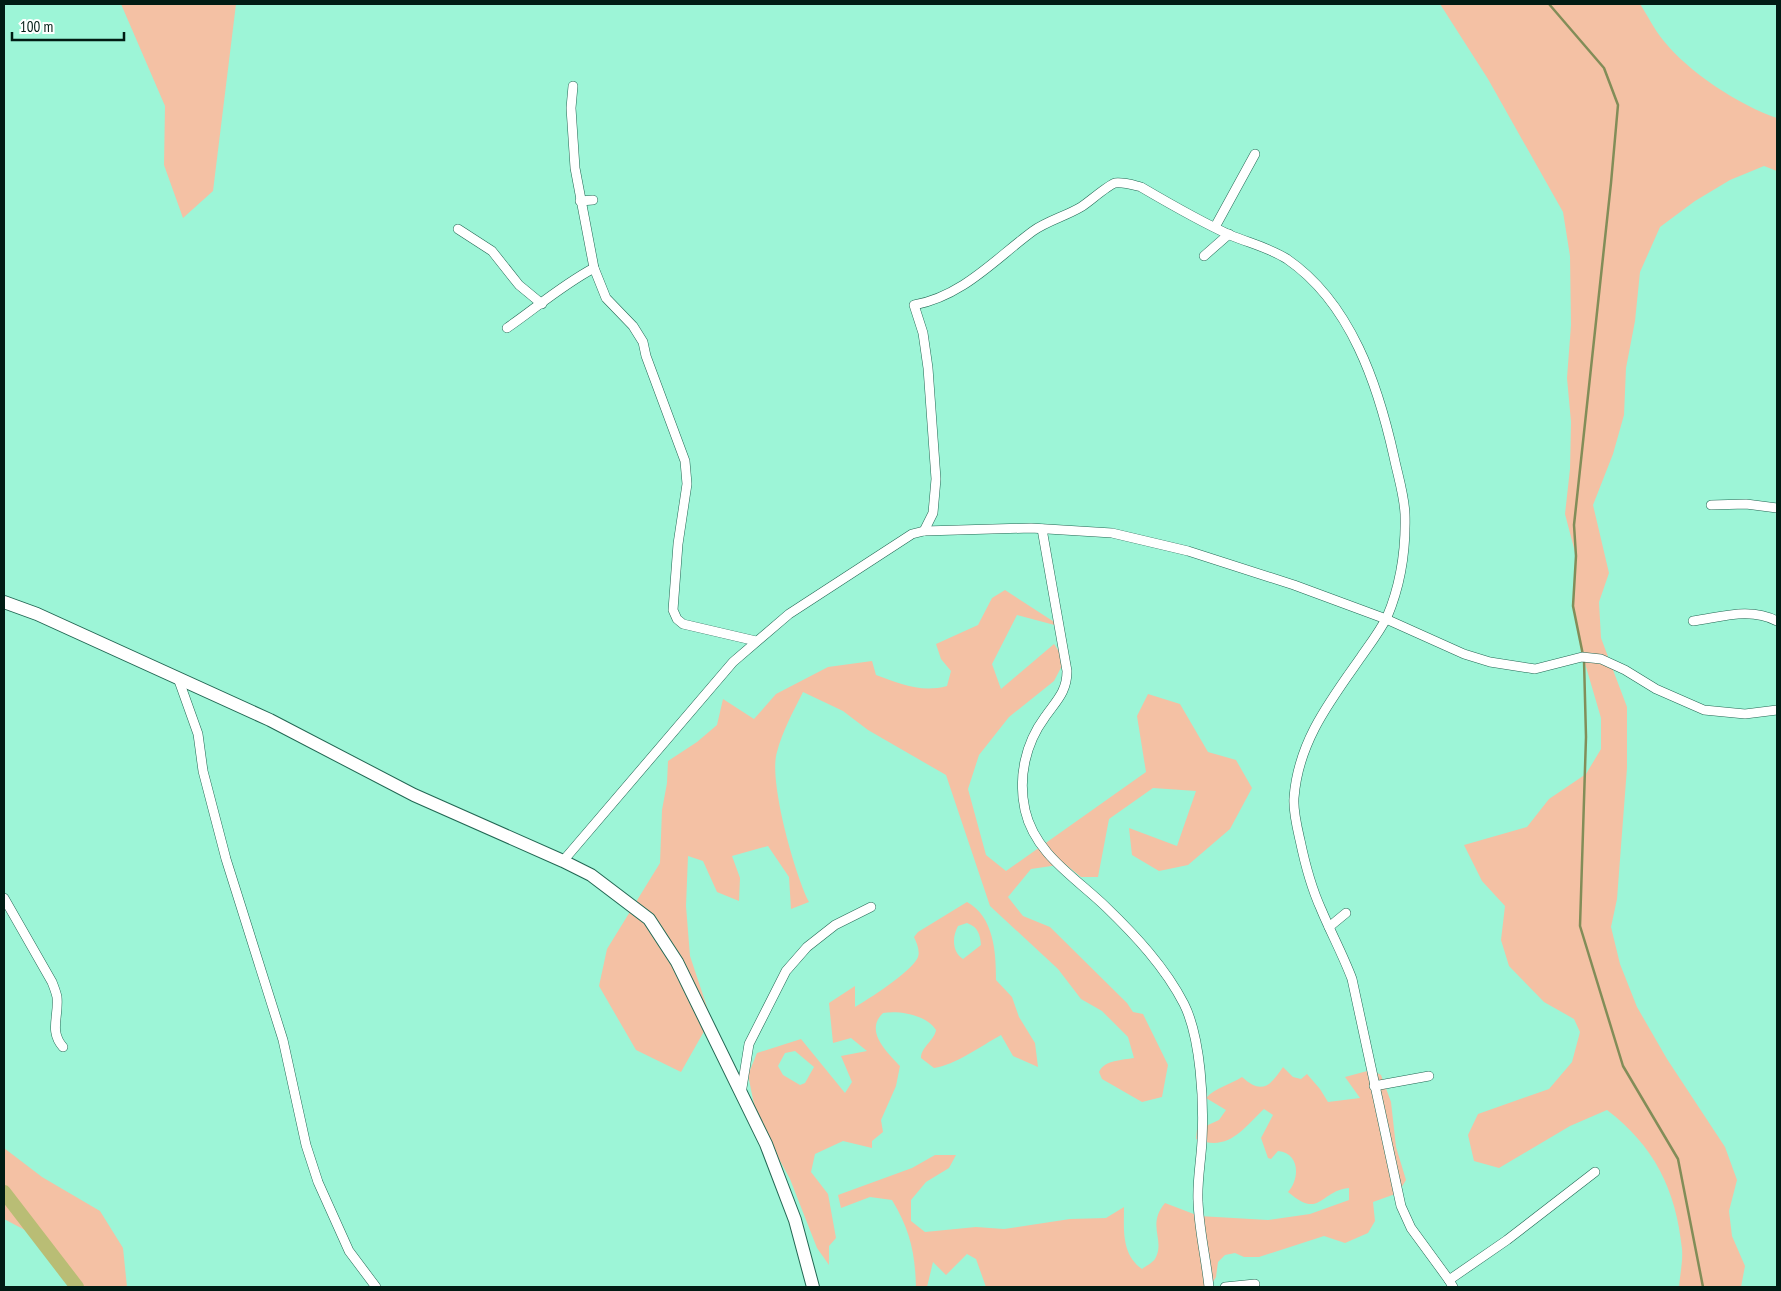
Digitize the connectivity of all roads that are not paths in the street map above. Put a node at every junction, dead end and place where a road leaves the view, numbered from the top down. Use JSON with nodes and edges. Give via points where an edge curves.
{"nodes":[{"id":1,"x":573,"y":86,"type":"dead end"},
{"id":2,"x":1255,"y":154,"type":"dead end"},
{"id":3,"x":593,"y":200,"type":"dead end"},
{"id":4,"x":580,"y":201,"type":"junction"},
{"id":5,"x":1215,"y":226,"type":"junction"},
{"id":6,"x":458,"y":228,"type":"dead end"},
{"id":7,"x":1229,"y":234,"type":"junction"},
{"id":8,"x":1204,"y":256,"type":"dead end"},
{"id":9,"x":594,"y":268,"type":"junction"},
{"id":10,"x":542,"y":304,"type":"junction"},
{"id":11,"x":507,"y":328,"type":"dead end"},
{"id":12,"x":1711,"y":505,"type":"dead end"},
{"id":13,"x":1777,"y":508,"type":"edge"},
{"id":14,"x":1042,"y":529,"type":"junction"},
{"id":15,"x":924,"y":531,"type":"junction"},
{"id":16,"x":4,"y":602,"type":"edge"},
{"id":17,"x":1386,"y":619,"type":"junction"},
{"id":18,"x":1693,"y":621,"type":"dead end"},
{"id":19,"x":1777,"y":621,"type":"edge"},
{"id":20,"x":756,"y":640,"type":"junction"},
{"id":21,"x":178,"y":678,"type":"junction"},
{"id":22,"x":1777,"y":710,"type":"edge"},
{"id":23,"x":563,"y":861,"type":"junction"},
{"id":24,"x":4,"y":898,"type":"edge"},
{"id":25,"x":871,"y":907,"type":"dead end"},
{"id":26,"x":1346,"y":913,"type":"dead end"},
{"id":27,"x":1329,"y":927,"type":"junction"},
{"id":28,"x":63,"y":1047,"type":"dead end"},
{"id":29,"x":1429,"y":1076,"type":"dead end"},
{"id":30,"x":1374,"y":1086,"type":"junction"},
{"id":31,"x":741,"y":1094,"type":"junction"},
{"id":32,"x":1596,"y":1172,"type":"dead end"},
{"id":33,"x":1255,"y":1284,"type":"dead end"},
{"id":34,"x":1451,"y":1284,"type":"edge"},
{"id":35,"x":376,"y":1287,"type":"edge"},
{"id":36,"x":813,"y":1287,"type":"edge"},
{"id":37,"x":1209,"y":1287,"type":"edge"},
{"id":38,"x":1224,"y":1287,"type":"edge"}],
"edges":[{"from":1,"to":4,"type":"street","via":[[572,125]]},
{"from":2,"to":5,"type":"street"},
{"from":3,"to":4,"type":"street"},
{"from":4,"to":9,"type":"street"},
{"from":5,"to":7,"type":"street"},
{"from":5,"to":15,"type":"street","via":[[1141,187],[1116,183],[1080,208],[1035,230],[952,292],[914,305],[927,359],[936,479],[932,513]]},
{"from":6,"to":10,"type":"street","via":[[492,251],[519,285]]},
{"from":7,"to":8,"type":"street"},
{"from":7,"to":17,"type":"street","via":[[1287,259],[1312,280],[1359,348],[1373,380],[1387,423],[1405,513],[1402,566],[1397,593]]},
{"from":9,"to":10,"type":"street","via":[[560,288]]},
{"from":9,"to":20,"type":"street","via":[[606,298],[633,326],[643,342],[685,461],[687,484],[673,610],[676,619],[683,624]]},
{"from":10,"to":11,"type":"street"},
{"from":12,"to":13,"type":"street","via":[[1746,504]]},
{"from":14,"to":15,"type":"street"},
{"from":14,"to":17,"type":"street","via":[[1112,533],[1188,551],[1294,584]]},
{"from":14,"to":37,"type":"street","via":[[1068,671],[1064,693],[1043,719],[1028,748],[1023,768],[1025,810],[1038,843],[1140,942],[1173,984],[1194,1028],[1202,1101],[1198,1199]]},
{"from":15,"to":20,"type":"street","via":[[912,534],[838,580]]},
{"from":16,"to":21,"type":"main road"},
{"from":17,"to":22,"type":"street","via":[[1456,651],[1490,662],[1535,669],[1582,657],[1601,659],[1704,710],[1745,714]]},
{"from":17,"to":27,"type":"street","via":[[1309,735],[1299,765],[1294,800],[1297,829],[1308,873]]},
{"from":18,"to":19,"type":"street","via":[[1750,612]]},
{"from":20,"to":23,"type":"street","via":[[714,682]]},
{"from":21,"to":23,"type":"main road","via":[[270,720],[414,795]]},
{"from":21,"to":35,"type":"street","via":[[198,734],[203,771],[226,859],[281,1031],[306,1146],[318,1182],[349,1251]]},
{"from":23,"to":31,"type":"main road","via":[[591,875],[649,919],[677,962]]},
{"from":24,"to":28,"type":"street","via":[[52,982],[57,997],[54,1030]]},
{"from":25,"to":31,"type":"street","via":[[835,925],[807,947],[786,971],[749,1044]]},
{"from":26,"to":27,"type":"street"},
{"from":27,"to":30,"type":"street","via":[[1352,979]]},
{"from":29,"to":30,"type":"street"},
{"from":30,"to":34,"type":"street","via":[[1401,1206],[1412,1228]]},
{"from":31,"to":36,"type":"main road","via":[[766,1144],[795,1220]]},
{"from":32,"to":34,"type":"street"},
{"from":33,"to":38,"type":"street"}]}
